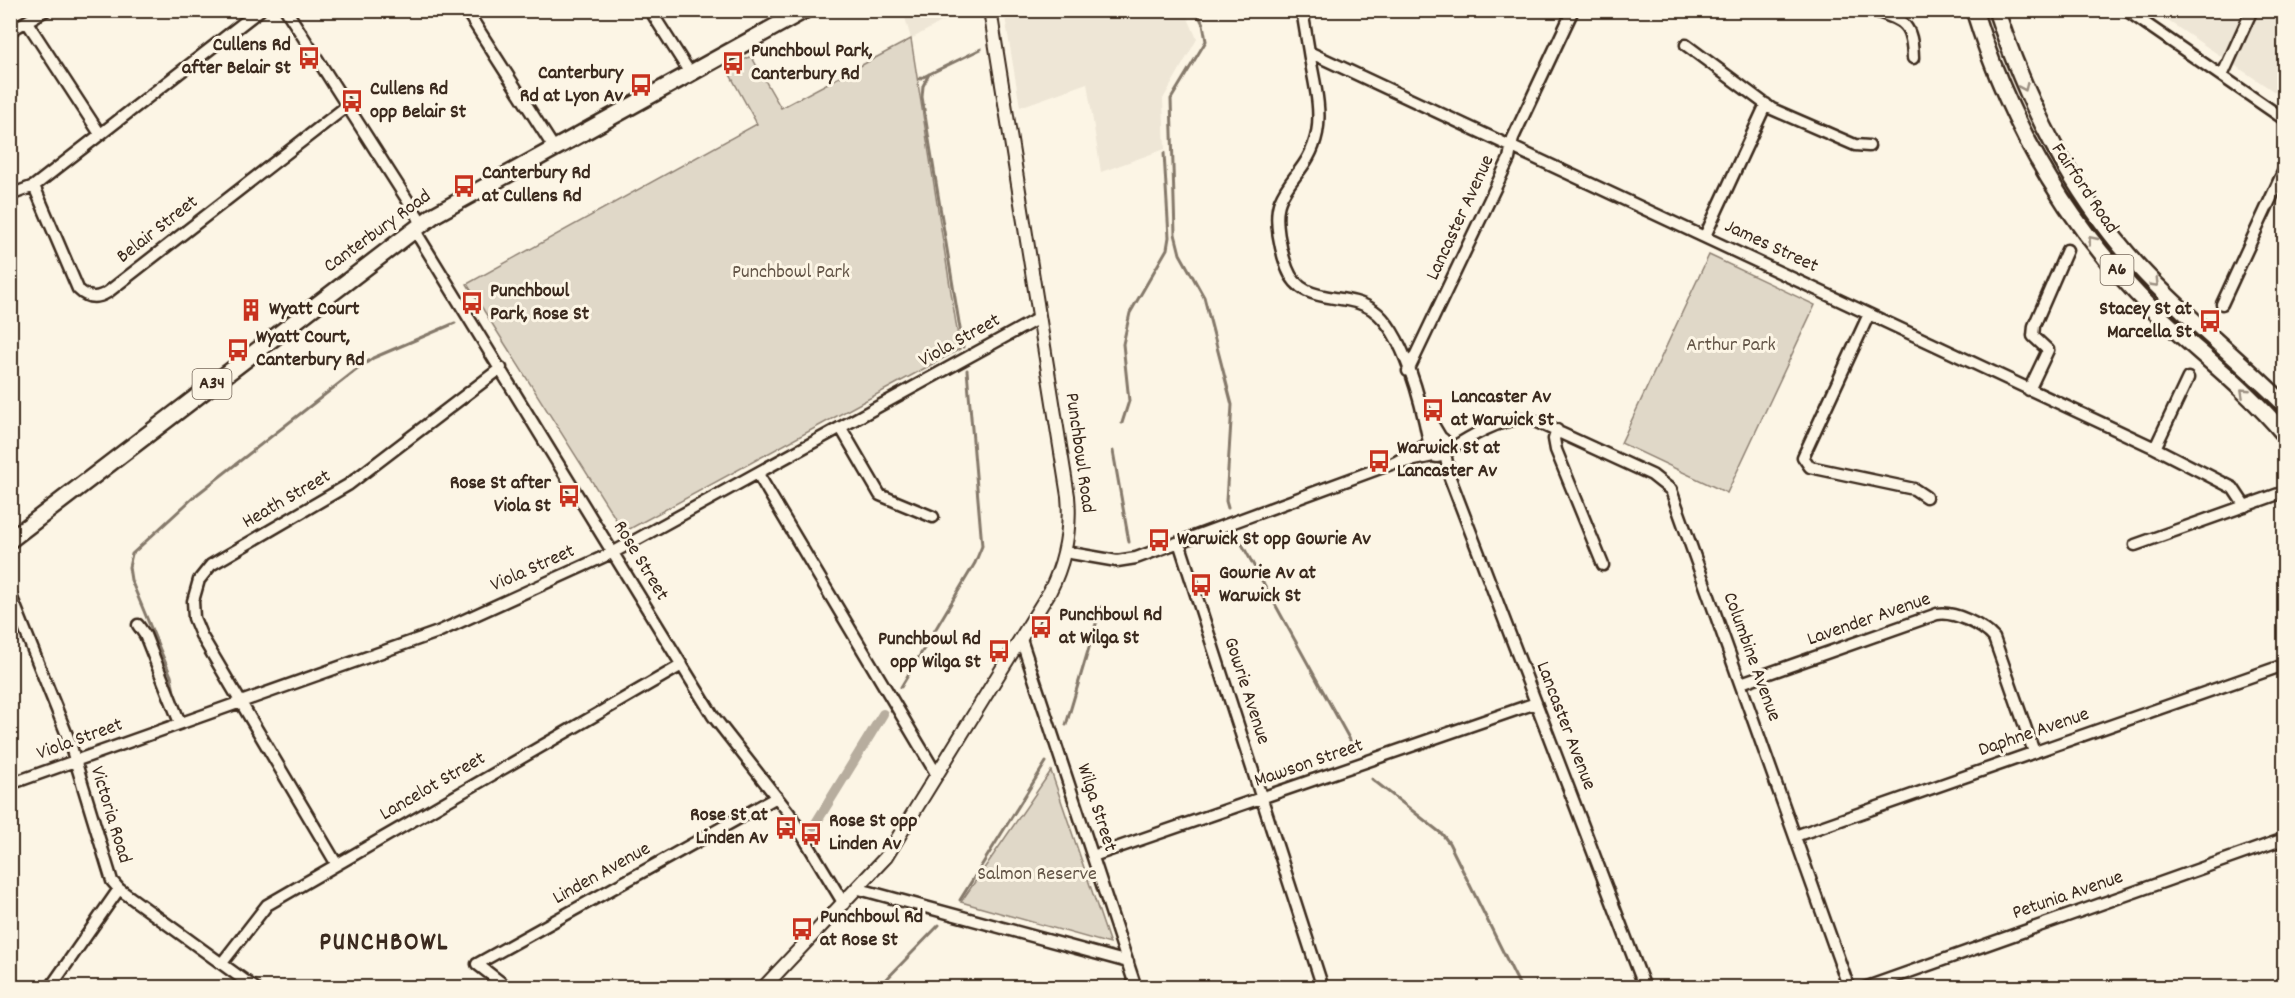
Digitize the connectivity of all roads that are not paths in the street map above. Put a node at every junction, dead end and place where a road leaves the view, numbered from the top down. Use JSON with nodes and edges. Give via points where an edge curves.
{"nodes":[{"id":1,"x":46,"y":10,"type":"edge"},
{"id":2,"x":260,"y":10,"type":"edge"},
{"id":3,"x":286,"y":10,"type":"edge"},
{"id":4,"x":466,"y":10,"type":"edge"},
{"id":5,"x":650,"y":10,"type":"edge"},
{"id":6,"x":805,"y":10,"type":"edge"},
{"id":7,"x":990,"y":10,"type":"edge"},
{"id":8,"x":1302,"y":10,"type":"edge"},
{"id":9,"x":1573,"y":10,"type":"edge"},
{"id":10,"x":1872,"y":10,"type":"edge"},
{"id":11,"x":1974,"y":10,"type":"edge"},
{"id":12,"x":1996,"y":10,"type":"edge"},
{"id":13,"x":2126,"y":10,"type":"edge"},
{"id":14,"x":2252,"y":10,"type":"edge"},
{"id":15,"x":27,"y":22,"type":"junction"},
{"id":16,"x":10,"y":31,"type":"edge"},
{"id":17,"x":1686,"y":45,"type":"dead end"},
{"id":18,"x":1309,"y":52,"type":"junction"},
{"id":19,"x":1912,"y":58,"type":"dead end"},
{"id":20,"x":690,"y":74,"type":"junction"},
{"id":21,"x":2222,"y":76,"type":"junction"},
{"id":22,"x":1766,"y":104,"type":"junction"},
{"id":23,"x":347,"y":106,"type":"junction"},
{"id":24,"x":2284,"y":119,"type":"edge"},
{"id":25,"x":100,"y":134,"type":"junction"},
{"id":26,"x":1512,"y":146,"type":"junction"},
{"id":27,"x":1869,"y":146,"type":"dead end"},
{"id":28,"x":554,"y":148,"type":"junction"},
{"id":29,"x":2284,"y":170,"type":"edge"},
{"id":30,"x":34,"y":186,"type":"junction"},
{"id":31,"x":10,"y":195,"type":"edge"},
{"id":32,"x":418,"y":226,"type":"junction"},
{"id":33,"x":1705,"y":236,"type":"junction"},
{"id":34,"x":2067,"y":250,"type":"dead end"},
{"id":35,"x":2222,"y":304,"type":"dead end"},
{"id":36,"x":1869,"y":314,"type":"junction"},
{"id":37,"x":1039,"y":318,"type":"junction"},
{"id":38,"x":501,"y":368,"type":"junction"},
{"id":39,"x":1408,"y":371,"type":"junction"},
{"id":40,"x":2187,"y":378,"type":"dead end"},
{"id":41,"x":2029,"y":390,"type":"junction"},
{"id":42,"x":2284,"y":404,"type":"edge"},
{"id":43,"x":1423,"y":409,"type":"junction"},
{"id":44,"x":841,"y":428,"type":"junction"},
{"id":45,"x":1557,"y":430,"type":"junction"},
{"id":46,"x":2284,"y":434,"type":"edge"},
{"id":47,"x":1473,"y":435,"type":"junction"},
{"id":48,"x":1442,"y":438,"type":"junction"},
{"id":49,"x":1428,"y":443,"type":"junction"},
{"id":50,"x":2155,"y":448,"type":"junction"},
{"id":51,"x":1439,"y":454,"type":"junction"},
{"id":52,"x":1394,"y":464,"type":"junction"},
{"id":53,"x":758,"y":474,"type":"junction"},
{"id":54,"x":2284,"y":492,"type":"edge"},
{"id":55,"x":1926,"y":497,"type":"dead end"},
{"id":56,"x":2245,"y":506,"type":"junction"},
{"id":57,"x":933,"y":517,"type":"dead end"},
{"id":58,"x":10,"y":540,"type":"edge"},
{"id":59,"x":1179,"y":542,"type":"junction"},
{"id":60,"x":2135,"y":544,"type":"dead end"},
{"id":61,"x":614,"y":552,"type":"junction"},
{"id":62,"x":1065,"y":552,"type":"junction"},
{"id":63,"x":1603,"y":565,"type":"dead end"},
{"id":64,"x":10,"y":593,"type":"edge"},
{"id":65,"x":138,"y":626,"type":"dead end"},
{"id":66,"x":1021,"y":639,"type":"junction"},
{"id":67,"x":2284,"y":664,"type":"edge"},
{"id":68,"x":682,"y":665,"type":"junction"},
{"id":69,"x":1741,"y":683,"type":"junction"},
{"id":70,"x":239,"y":703,"type":"junction"},
{"id":71,"x":1536,"y":703,"type":"junction"},
{"id":72,"x":180,"y":723,"type":"junction"},
{"id":73,"x":2034,"y":752,"type":"junction"},
{"id":74,"x":75,"y":761,"type":"junction"},
{"id":75,"x":937,"y":775,"type":"junction"},
{"id":76,"x":10,"y":784,"type":"edge"},
{"id":77,"x":777,"y":796,"type":"junction"},
{"id":78,"x":1263,"y":799,"type":"junction"},
{"id":79,"x":1795,"y":836,"type":"junction"},
{"id":80,"x":2284,"y":838,"type":"edge"},
{"id":81,"x":1093,"y":856,"type":"junction"},
{"id":82,"x":336,"y":863,"type":"junction"},
{"id":83,"x":119,"y":889,"type":"junction"},
{"id":84,"x":859,"y":889,"type":"junction"},
{"id":85,"x":844,"y":904,"type":"junction"},
{"id":86,"x":1128,"y":962,"type":"junction"},
{"id":87,"x":222,"y":963,"type":"junction"},
{"id":88,"x":50,"y":987,"type":"edge"},
{"id":89,"x":255,"y":987,"type":"edge"},
{"id":90,"x":508,"y":987,"type":"edge"},
{"id":91,"x":763,"y":987,"type":"edge"},
{"id":92,"x":1136,"y":987,"type":"edge"},
{"id":93,"x":1323,"y":987,"type":"edge"},
{"id":94,"x":1646,"y":987,"type":"edge"},
{"id":95,"x":1849,"y":987,"type":"edge"},
{"id":96,"x":1864,"y":987,"type":"edge"}],
"edges":[{"from":1,"to":15,"type":"street"},
{"from":2,"to":25,"type":"street"},
{"from":3,"to":23,"type":"street","name":"Rose Street"},
{"from":4,"to":28,"type":"street"},
{"from":5,"to":20,"type":"street"},
{"from":6,"to":20,"type":"highway","name":"Canterbury Road","number":"A34"},
{"from":7,"to":37,"type":"main road","name":"Punchbowl Road"},
{"from":8,"to":18,"type":"street"},
{"from":9,"to":26,"type":"street","name":"Lancaster Avenue"},
{"from":10,"to":19,"type":"street","via":[[1907,26],[1912,36]]},
{"from":46,"to":11,"type":"highway","name":"Fairford Road","number":"A6","one_way":true,"via":[[2250,397],[2152,309],[2085,232],[2016,120]]},
{"from":12,"to":42,"type":"highway","name":"Fairford Road","number":"A6","one_way":true,"via":[[2032,106],[2098,217],[2164,293]]},
{"from":13,"to":21,"type":"street"},
{"from":14,"to":21,"type":"street"},
{"from":15,"to":16,"type":"street"},
{"from":15,"to":25,"type":"street"},
{"from":17,"to":22,"type":"street"},
{"from":18,"to":26,"type":"street","name":"James Street"},
{"from":18,"to":39,"type":"street","via":[[1318,124],[1308,159],[1283,194],[1278,208],[1286,265],[1295,281],[1308,292],[1359,302],[1381,316],[1402,347]]},
{"from":20,"to":28,"type":"highway","name":"Canterbury Road","number":"A34"},
{"from":21,"to":24,"type":"street"},
{"from":22,"to":27,"type":"street","via":[[1855,145]]},
{"from":22,"to":33,"type":"street"},
{"from":23,"to":30,"type":"street","name":"Belair Street","via":[[108,292],[94,298],[78,289]]},
{"from":23,"to":32,"type":"street","name":"Rose Street"},
{"from":25,"to":30,"type":"street"},
{"from":26,"to":33,"type":"street","name":"James Street"},
{"from":26,"to":39,"type":"street","name":"Lancaster Avenue"},
{"from":28,"to":32,"type":"highway","name":"Canterbury Road","number":"A34"},
{"from":29,"to":35,"type":"street"},
{"from":30,"to":31,"type":"street"},
{"from":32,"to":38,"type":"street","name":"Rose Street"},
{"from":32,"to":58,"type":"highway","name":"Canterbury Road","number":"A34"},
{"from":33,"to":36,"type":"street","name":"James Street"},
{"from":34,"to":41,"type":"street","via":[[2034,326],[2033,336],[2048,350]]},
{"from":36,"to":41,"type":"street","name":"James Street"},
{"from":36,"to":55,"type":"street","via":[[1803,457],[1810,467],[1914,489]]},
{"from":37,"to":44,"type":"street","name":"Viola Street"},
{"from":37,"to":62,"type":"main road","name":"Punchbowl Road","via":[[1068,496]]},
{"from":38,"to":61,"type":"street","name":"Rose Street"},
{"from":38,"to":70,"type":"street","name":"Heath Street","via":[[348,485],[220,559],[205,572],[195,591],[194,618]]},
{"from":39,"to":43,"type":"street"},
{"from":40,"to":50,"type":"street"},
{"from":41,"to":50,"type":"street","name":"James Street"},
{"from":43,"to":48,"type":"street"},
{"from":43,"to":49,"type":"street"},
{"from":44,"to":53,"type":"street","name":"Viola Street"},
{"from":44,"to":57,"type":"street","via":[[880,495]]},
{"from":45,"to":47,"type":"street","name":"Columbine Avenue","via":[[1530,419],[1517,419]]},
{"from":45,"to":63,"type":"street","via":[[1556,450]]},
{"from":45,"to":69,"type":"street","name":"Columbine Avenue","via":[[1658,478],[1671,490]]},
{"from":47,"to":48,"type":"street"},
{"from":47,"to":51,"type":"street"},
{"from":48,"to":49,"type":"street","via":[[1435,437]]},
{"from":48,"to":51,"type":"street","via":[[1446,443]]},
{"from":49,"to":51,"type":"street","via":[[1429,452]]},
{"from":49,"to":52,"type":"street"},
{"from":50,"to":56,"type":"street","name":"James Street","via":[[2233,488]]},
{"from":51,"to":52,"type":"street"},
{"from":51,"to":71,"type":"street","name":"Lancaster Avenue"},
{"from":52,"to":59,"type":"street"},
{"from":53,"to":61,"type":"street","name":"Viola Street"},
{"from":53,"to":75,"type":"street"},
{"from":54,"to":56,"type":"street"},
{"from":56,"to":60,"type":"street"},
{"from":59,"to":62,"type":"street","via":[[1123,561]]},
{"from":59,"to":78,"type":"street","name":"Gowrie Avenue"},
{"from":61,"to":68,"type":"street","name":"Rose Street"},
{"from":61,"to":70,"type":"street","name":"Viola Street","via":[[438,632]]},
{"from":62,"to":66,"type":"main road","name":"Punchbowl Road","via":[[1053,584]]},
{"from":64,"to":74,"type":"street","name":"Victoria Road"},
{"from":65,"to":72,"type":"street"},
{"from":66,"to":75,"type":"main road","name":"Punchbowl Road"},
{"from":66,"to":81,"type":"street","name":"Wilga Street"},
{"from":67,"to":73,"type":"street","name":"Daphne Avenue"},
{"from":68,"to":77,"type":"street","name":"Rose Street","via":[[726,735]]},
{"from":68,"to":82,"type":"street","name":"Lancelot Street"},
{"from":69,"to":73,"type":"street","name":"Lavender Avenue","via":[[1937,614],[1950,614],[1986,630],[1994,638]]},
{"from":69,"to":79,"type":"street","name":"Columbine Avenue"},
{"from":70,"to":72,"type":"street","name":"Viola Street"},
{"from":70,"to":82,"type":"street","name":"Heath Street"},
{"from":71,"to":78,"type":"street","name":"Mawson Street"},
{"from":71,"to":94,"type":"street","name":"Lancaster Avenue"},
{"from":72,"to":74,"type":"street","name":"Viola Street"},
{"from":73,"to":79,"type":"street","name":"Daphne Avenue"},
{"from":74,"to":76,"type":"street","name":"Viola Street"},
{"from":74,"to":83,"type":"street","name":"Victoria Road","via":[[107,870]]},
{"from":75,"to":84,"type":"main road","name":"Punchbowl Road","via":[[886,857]]},
{"from":77,"to":85,"type":"street","name":"Rose Street"},
{"from":77,"to":90,"type":"street","name":"Linden Avenue","via":[[477,964]]},
{"from":78,"to":81,"type":"street","name":"Mawson Street"},
{"from":78,"to":93,"type":"street","name":"Gowrie Avenue"},
{"from":79,"to":95,"type":"street","name":"Columbine Avenue"},
{"from":80,"to":96,"type":"street","name":"Petunia Avenue"},
{"from":81,"to":86,"type":"street","name":"Wilga Street"},
{"from":82,"to":87,"type":"street","name":"Lancelot Street","via":[[267,905]]},
{"from":83,"to":87,"type":"street","name":"Victoria Road"},
{"from":83,"to":88,"type":"street"},
{"from":84,"to":85,"type":"main road","name":"Punchbowl Road"},
{"from":84,"to":86,"type":"street"},
{"from":85,"to":91,"type":"main road","name":"Punchbowl Road"},
{"from":86,"to":92,"type":"street","name":"Wilga Street"},
{"from":87,"to":89,"type":"street","name":"Victoria Road"}]}
